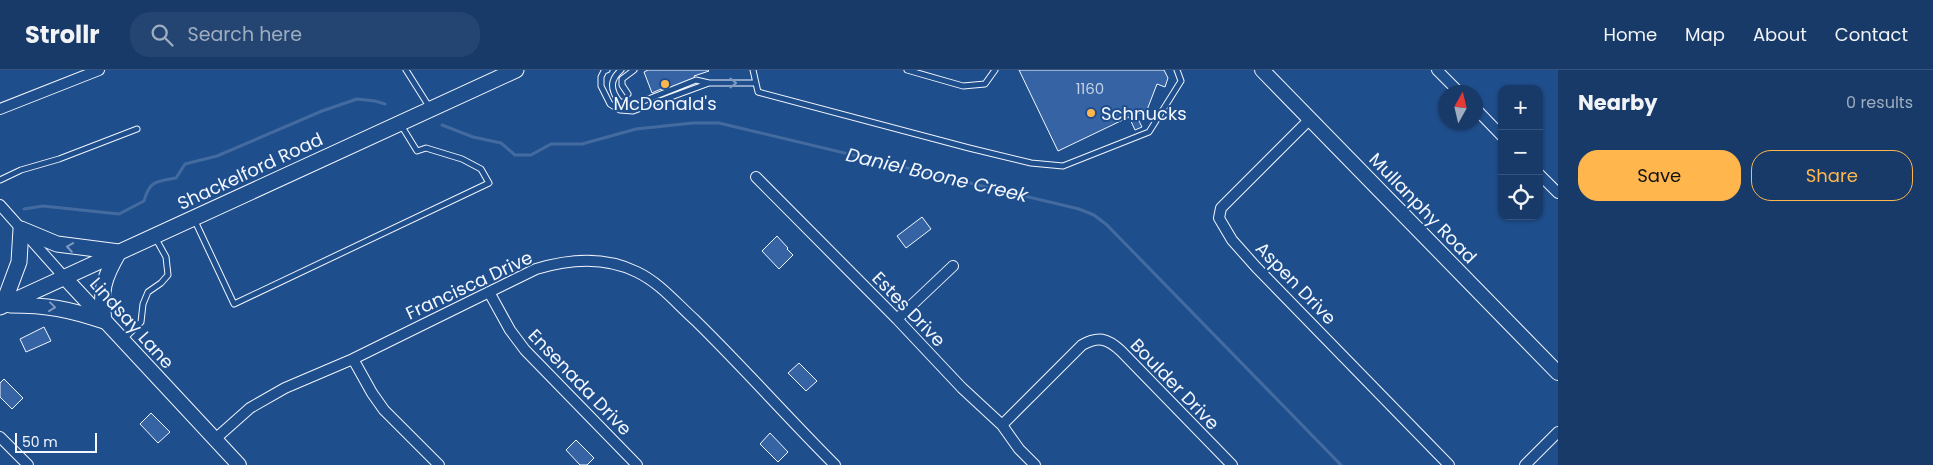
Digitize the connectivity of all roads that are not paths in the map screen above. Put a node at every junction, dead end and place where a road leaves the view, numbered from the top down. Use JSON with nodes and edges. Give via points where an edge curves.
{"nodes":[{"id":1,"x":99,"y":70,"type":"edge"},
{"id":2,"x":406,"y":70,"type":"edge"},
{"id":3,"x":607,"y":70,"type":"edge"},
{"id":4,"x":621,"y":70,"type":"edge"},
{"id":5,"x":634,"y":70,"type":"edge"},
{"id":6,"x":753,"y":70,"type":"edge"},
{"id":7,"x":907,"y":70,"type":"edge"},
{"id":8,"x":995,"y":70,"type":"edge"},
{"id":9,"x":1177,"y":70,"type":"edge"},
{"id":10,"x":1262,"y":70,"type":"edge"},
{"id":11,"x":1437,"y":70,"type":"edge"},
{"id":12,"x":508,"y":71,"type":"edge"},
{"id":13,"x":709,"y":83,"type":"junction"},
{"id":14,"x":756,"y":83,"type":"junction"},
{"id":15,"x":1452,"y":85,"type":"edge"},
{"id":16,"x":641,"y":102,"type":"junction"},
{"id":17,"x":0,"y":109,"type":"edge"},
{"id":18,"x":430,"y":109,"type":"junction"},
{"id":19,"x":1483,"y":116,"type":"edge"},
{"id":20,"x":1310,"y":119,"type":"junction"},
{"id":21,"x":400,"y":123,"type":"junction"},
{"id":22,"x":137,"y":129,"type":"dead end"},
{"id":23,"x":1498,"y":132,"type":"edge"},
{"id":24,"x":1540,"y":175,"type":"edge"},
{"id":25,"x":756,"y":177,"type":"dead end"},
{"id":26,"x":0,"y":180,"type":"edge"},
{"id":27,"x":1558,"y":193,"type":"edge"},
{"id":28,"x":0,"y":205,"type":"edge"},
{"id":29,"x":194,"y":218,"type":"junction"},
{"id":30,"x":21,"y":229,"type":"junction"},
{"id":31,"x":155,"y":236,"type":"junction"},
{"id":32,"x":119,"y":252,"type":"junction"},
{"id":33,"x":953,"y":266,"type":"dead end"},
{"id":34,"x":65,"y":278,"type":"junction"},
{"id":35,"x":489,"y":292,"type":"junction"},
{"id":36,"x":2,"y":306,"type":"edge"},
{"id":37,"x":897,"y":319,"type":"junction"},
{"id":38,"x":104,"y":321,"type":"junction"},
{"id":39,"x":122,"y":341,"type":"junction"},
{"id":40,"x":352,"y":359,"type":"junction"},
{"id":41,"x":1558,"y":373,"type":"edge"},
{"id":42,"x":1002,"y":425,"type":"junction"},
{"id":43,"x":1558,"y":432,"type":"edge"},
{"id":44,"x":0,"y":437,"type":"edge"},
{"id":45,"x":214,"y":440,"type":"junction"},
{"id":46,"x":28,"y":465,"type":"edge"},
{"id":47,"x":238,"y":465,"type":"edge"},
{"id":48,"x":439,"y":465,"type":"edge"},
{"id":49,"x":637,"y":465,"type":"edge"},
{"id":50,"x":836,"y":465,"type":"edge"},
{"id":51,"x":1036,"y":465,"type":"edge"},
{"id":52,"x":1232,"y":465,"type":"edge"},
{"id":53,"x":1449,"y":465,"type":"edge"},
{"id":54,"x":1525,"y":465,"type":"edge"}],
"edges":[{"from":1,"to":17,"type":"street"},
{"from":2,"to":18,"type":"lane"},
{"from":3,"to":13,"type":"lane","via":[[600,77],[601,86],[610,104],[620,110],[633,111]]},
{"from":4,"to":16,"type":"lane","via":[[612,80],[612,88],[621,102],[632,105]]},
{"from":5,"to":16,"type":"lane","via":[[622,79],[622,85]]},
{"from":6,"to":14,"type":"lane"},
{"from":7,"to":8,"type":"lane","via":[[963,86],[985,84]]},
{"from":9,"to":14,"type":"lane","via":[[1181,81],[1149,132],[1063,166],[1031,163],[969,148],[758,92]]},
{"from":10,"to":20,"type":"street","name":"Mullanphy Road"},
{"from":11,"to":15,"type":"street"},
{"from":12,"to":18,"type":"main road","name":"Shackelford Road"},
{"from":13,"to":14,"type":"lane","one_way":true},
{"from":13,"to":16,"type":"lane","via":[[696,80]]},
{"from":18,"to":21,"type":"main road","name":"Shackelford Road"},
{"from":19,"to":23,"type":"street"},
{"from":20,"to":41,"type":"street","name":"Mullanphy Road"},
{"from":20,"to":53,"type":"street","name":"Aspen Drive","via":[[1220,208],[1223,228],[1256,267]]},
{"from":21,"to":29,"type":"main road","name":"Shackelford Road"},
{"from":21,"to":29,"type":"lane","via":[[417,151],[426,148],[462,159],[481,168],[489,183],[234,304]]},
{"from":22,"to":26,"type":"lane"},
{"from":24,"to":27,"type":"street"},
{"from":25,"to":37,"type":"street","name":"Estes Drive"},
{"from":28,"to":30,"type":"street","name":"Lindsay Lane"},
{"from":29,"to":31,"type":"main road","name":"Shackelford Road"},
{"from":32,"to":30,"type":"main road","one_way":true,"via":[[57,244]]},
{"from":30,"to":34,"type":"street","name":"Lindsay Lane"},
{"from":30,"to":36,"type":"main road","via":[[20,262]]},
{"from":31,"to":32,"type":"main road","name":"Shackelford Road"},
{"from":31,"to":39,"type":"lane","via":[[166,257],[168,275],[148,292],[141,322]]},
{"from":32,"to":34,"type":"main road","name":"Shackelford Road"},
{"from":32,"to":38,"type":"main road","via":[[102,287]]},
{"from":33,"to":37,"type":"street"},
{"from":34,"to":36,"type":"main road","name":"Shackelford Road"},
{"from":34,"to":38,"type":"street","name":"Lindsay Lane"},
{"from":35,"to":40,"type":"street","name":"Francisca Drive"},
{"from":35,"to":49,"type":"street","name":"Ensenada Drive","via":[[525,350]]},
{"from":35,"to":50,"type":"street","name":"Francisca Drive","via":[[536,269],[557,263],[598,261],[635,271],[670,295]]},
{"from":36,"to":38,"type":"main road","one_way":true,"via":[[59,307]]},
{"from":37,"to":42,"type":"street","name":"Estes Drive"},
{"from":38,"to":39,"type":"street","name":"Lindsay Lane"},
{"from":39,"to":45,"type":"street","name":"Lindsay Lane"},
{"from":40,"to":45,"type":"street","name":"Francisca Drive","via":[[285,388],[250,408]]},
{"from":40,"to":48,"type":"street","via":[[384,410]]},
{"from":42,"to":51,"type":"street","name":"Estes Drive","via":[[1019,449]]},
{"from":42,"to":52,"type":"street","name":"Boulder Drive","via":[[1082,345],[1092,340],[1103,340],[1121,350]]},
{"from":43,"to":54,"type":"street"},
{"from":44,"to":46,"type":"street"},
{"from":45,"to":47,"type":"street","name":"Lindsay Lane"}]}
